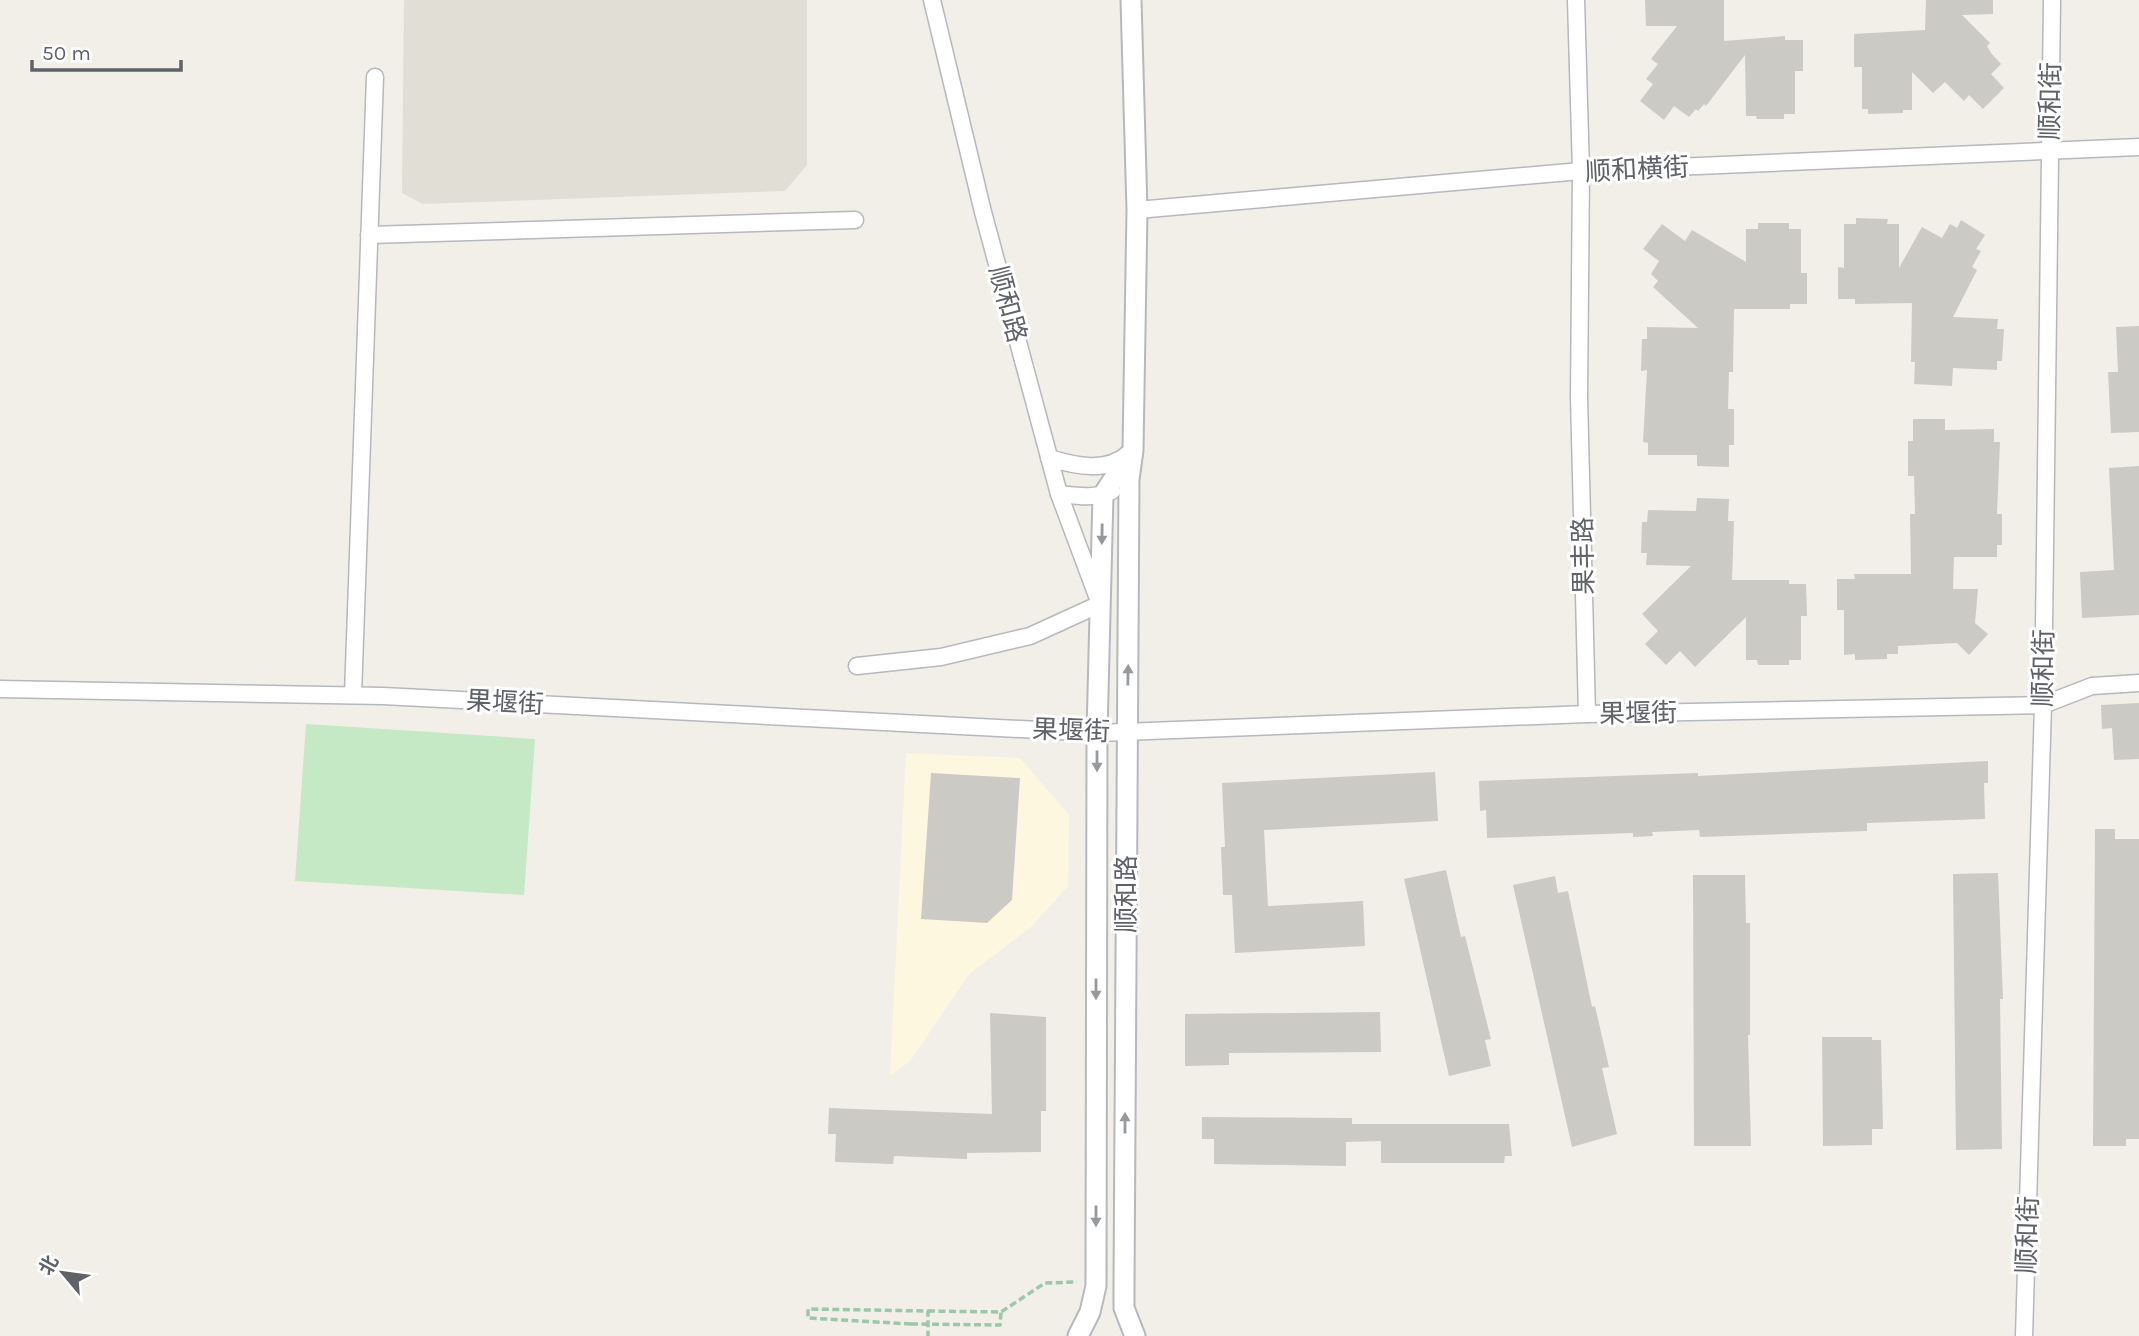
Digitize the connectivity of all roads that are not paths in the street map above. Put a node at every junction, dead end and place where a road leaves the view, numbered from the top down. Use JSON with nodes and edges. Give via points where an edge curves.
{"nodes":[{"id":1,"x":932,"y":0,"type":"edge"},
{"id":2,"x":1131,"y":0,"type":"edge"},
{"id":3,"x":1576,"y":0,"type":"edge"},
{"id":4,"x":2052,"y":0,"type":"edge"},
{"id":5,"x":375,"y":77,"type":"dead end"},
{"id":6,"x":2139,"y":147,"type":"edge"},
{"id":7,"x":2049,"y":152,"type":"junction"},
{"id":8,"x":1581,"y":171,"type":"junction"},
{"id":9,"x":1137,"y":210,"type":"junction"},
{"id":10,"x":855,"y":220,"type":"dead end"},
{"id":11,"x":369,"y":235,"type":"junction"},
{"id":12,"x":1133,"y":450,"type":"junction"},
{"id":13,"x":1049,"y":458,"type":"junction"},
{"id":14,"x":1129,"y":480,"type":"junction"},
{"id":15,"x":1059,"y":494,"type":"junction"},
{"id":16,"x":1102,"y":495,"type":"junction"},
{"id":17,"x":1100,"y":604,"type":"junction"},
{"id":18,"x":857,"y":666,"type":"dead end"},
{"id":19,"x":2139,"y":683,"type":"edge"},
{"id":20,"x":0,"y":688,"type":"edge"},
{"id":21,"x":353,"y":695,"type":"junction"},
{"id":22,"x":2043,"y":705,"type":"junction"},
{"id":23,"x":1587,"y":714,"type":"junction"},
{"id":24,"x":1127,"y":731,"type":"junction"},
{"id":25,"x":1097,"y":733,"type":"junction"},
{"id":26,"x":1078,"y":1336,"type":"edge"},
{"id":27,"x":1135,"y":1336,"type":"edge"},
{"id":28,"x":2024,"y":1336,"type":"edge"}],
"edges":[{"from":1,"to":13,"type":"street","name":"顺和路"},
{"from":2,"to":9,"type":"street","name":"顺和路"},
{"from":3,"to":8,"type":"street"},
{"from":4,"to":7,"type":"street","name":"顺和街"},
{"from":5,"to":11,"type":"street"},
{"from":6,"to":7,"type":"street","name":"顺和横街"},
{"from":7,"to":8,"type":"street","name":"顺和横街"},
{"from":7,"to":22,"type":"street","name":"顺和街"},
{"from":8,"to":9,"type":"street","name":"顺和横街"},
{"from":8,"to":23,"type":"street","name":"果丰路","via":[[1579,397]]},
{"from":9,"to":12,"type":"street","name":"顺和路"},
{"from":10,"to":11,"type":"street"},
{"from":11,"to":21,"type":"street"},
{"from":12,"to":13,"type":"street","via":[[1116,465],[1072,465]]},
{"from":12,"to":14,"type":"street","name":"顺和路"},
{"from":12,"to":16,"type":"street"},
{"from":13,"to":15,"type":"street","name":"顺和路"},
{"from":14,"to":16,"type":"street"},
{"from":24,"to":14,"type":"street","name":"顺和路","one_way":true},
{"from":15,"to":16,"type":"street"},
{"from":15,"to":17,"type":"street","name":"顺和路"},
{"from":16,"to":17,"type":"street","name":"顺和路","one_way":true},
{"from":17,"to":18,"type":"street","via":[[1030,636],[941,657]]},
{"from":17,"to":25,"type":"street","name":"顺和路"},
{"from":19,"to":22,"type":"street","name":"果堰街","via":[[2092,685]]},
{"from":20,"to":21,"type":"street","name":"果堰街"},
{"from":21,"to":25,"type":"street","name":"果堰街"},
{"from":22,"to":23,"type":"street","name":"果堰街"},
{"from":22,"to":28,"type":"street","name":"顺和街"},
{"from":23,"to":24,"type":"street","name":"果堰街"},
{"from":24,"to":25,"type":"street","name":"果堰街"},
{"from":27,"to":24,"type":"street","name":"顺和路","one_way":true,"via":[[1124,1308]]},
{"from":25,"to":26,"type":"street","name":"顺和路","one_way":true,"via":[[1096,1286]]}]}
